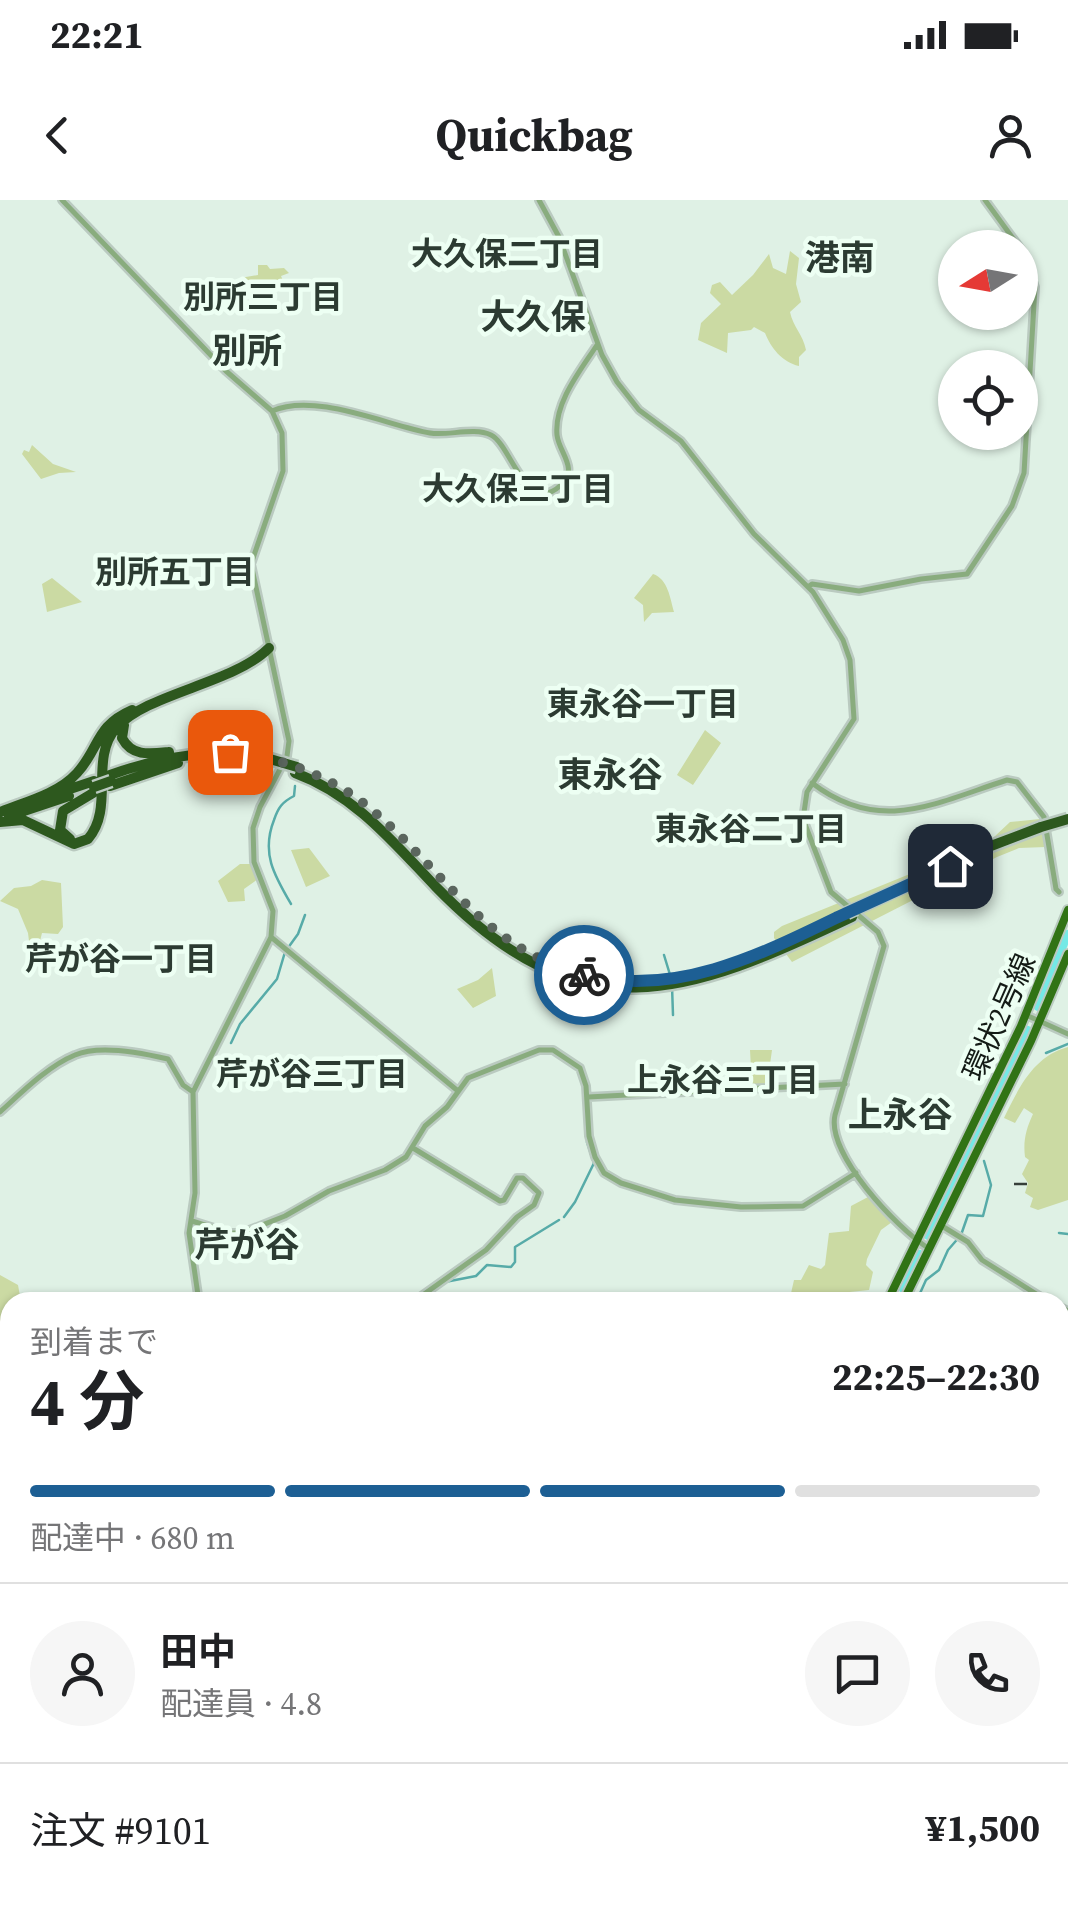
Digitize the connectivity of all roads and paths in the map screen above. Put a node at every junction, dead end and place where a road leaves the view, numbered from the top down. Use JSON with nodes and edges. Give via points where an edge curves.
{"nodes":[{"id":1,"x":62,"y":200,"type":"edge"},
{"id":2,"x":539,"y":200,"type":"edge"},
{"id":3,"x":985,"y":200,"type":"edge"},
{"id":4,"x":598,"y":344,"type":"junction"},
{"id":5,"x":272,"y":411,"type":"junction"},
{"id":6,"x":808,"y":587,"type":"junction"},
{"id":7,"x":270,"y":648,"type":"junction"},
{"id":8,"x":138,"y":710,"type":"junction"},
{"id":9,"x":218,"y":752,"type":"junction"},
{"id":10,"x":269,"y":762,"type":"junction"},
{"id":11,"x":110,"y":781,"type":"junction"},
{"id":12,"x":812,"y":783,"type":"junction"},
{"id":13,"x":94,"y":787,"type":"junction"},
{"id":14,"x":0,"y":816,"type":"edge"},
{"id":15,"x":1068,"y":822,"type":"edge"},
{"id":16,"x":984,"y":852,"type":"tunnel mouth"},
{"id":17,"x":951,"y":868,"type":"tunnel mouth"},
{"id":18,"x":1059,"y":892,"type":"dead end"},
{"id":19,"x":1068,"y":913,"type":"edge"},
{"id":20,"x":1068,"y":924,"type":"edge"},
{"id":21,"x":271,"y":938,"type":"junction"},
{"id":22,"x":1068,"y":954,"type":"edge"},
{"id":23,"x":1040,"y":985,"type":"junction"},
{"id":24,"x":1026,"y":1015,"type":"junction"},
{"id":25,"x":1040,"y":1021,"type":"junction"},
{"id":26,"x":1068,"y":1034,"type":"edge"},
{"id":27,"x":845,"y":1084,"type":"junction"},
{"id":28,"x":458,"y":1091,"type":"junction"},
{"id":29,"x":192,"y":1092,"type":"junction"},
{"id":30,"x":588,"y":1097,"type":"junction"},
{"id":31,"x":0,"y":1112,"type":"edge"},
{"id":32,"x":413,"y":1148,"type":"junction"},
{"id":33,"x":856,"y":1173,"type":"junction"},
{"id":34,"x":190,"y":1220,"type":"junction"},
{"id":35,"x":942,"y":1226,"type":"junction"},
{"id":36,"x":917,"y":1241,"type":"junction"},
{"id":37,"x":931,"y":1249,"type":"junction"},
{"id":38,"x":198,"y":1292,"type":"edge"},
{"id":39,"x":428,"y":1292,"type":"edge"},
{"id":40,"x":893,"y":1292,"type":"edge"},
{"id":41,"x":908,"y":1292,"type":"edge"},
{"id":42,"x":1034,"y":1292,"type":"edge"}],
"edges":[{"from":1,"to":5,"type":"street"},
{"from":2,"to":4,"type":"street"},
{"from":3,"to":6,"type":"street","via":[[1023,252],[1035,288],[1024,473],[1016,499],[967,574],[859,591]]},
{"from":4,"to":5,"type":"street","via":[[562,409],[558,439],[568,473],[550,490],[526,485],[498,440],[487,434],[432,434],[328,407]]},
{"from":4,"to":6,"type":"street","via":[[636,408],[681,441],[754,534]]},
{"from":5,"to":7,"type":"street","via":[[282,433],[283,471],[252,564]]},
{"from":6,"to":12,"type":"street","via":[[846,648],[856,707],[852,724]]},
{"from":7,"to":8,"type":"highway"},
{"from":7,"to":21,"type":"street","via":[[289,741],[252,837],[273,911]]},
{"from":8,"to":9,"type":"highway","via":[[122,726],[130,749]]},
{"from":8,"to":13,"type":"highway","via":[[116,722],[104,743],[96,825],[88,836],[69,839],[59,825],[63,811]]},
{"from":8,"to":14,"type":"highway","via":[[107,724],[72,778]]},
{"from":8,"to":14,"type":"highway","via":[[108,743],[101,818],[88,840],[74,844]]},
{"from":9,"to":10,"type":"highway"},
{"from":9,"to":11,"type":"highway","via":[[162,759]]},
{"from":10,"to":11,"type":"highway","via":[[178,762]]},
{"from":10,"to":17,"type":"highway","bridge":true,"via":[[296,770],[368,816],[463,914],[515,954],[578,980],[636,984],[704,973],[783,947]]},
{"from":11,"to":13,"type":"highway","bridge":true},
{"from":12,"to":18,"type":"street","via":[[838,800],[893,813],[1017,782],[1044,817]]},
{"from":12,"to":27,"type":"street","via":[[804,819],[829,888],[878,932],[884,946]]},
{"from":13,"to":14,"type":"highway"},
{"from":15,"to":16,"type":"highway","bridge":true},
{"from":19,"to":23,"type":"main road","name":"環状2号線"},
{"from":20,"to":23,"type":"main road"},
{"from":21,"to":28,"type":"street"},
{"from":21,"to":29,"type":"street"},
{"from":22,"to":25,"type":"main road","name":"環状2号線"},
{"from":23,"to":24,"type":"main road","name":"環状2号線"},
{"from":24,"to":25,"type":"street"},
{"from":24,"to":36,"type":"main road","name":"環状2号線"},
{"from":25,"to":26,"type":"street"},
{"from":25,"to":35,"type":"main road","name":"環状2号線"},
{"from":27,"to":30,"type":"street"},
{"from":27,"to":33,"type":"street","via":[[834,1130]]},
{"from":28,"to":30,"type":"street","via":[[468,1078],[548,1049],[580,1068]]},
{"from":28,"to":32,"type":"street"},
{"from":29,"to":31,"type":"street","via":[[168,1060],[87,1052],[64,1061]]},
{"from":29,"to":34,"type":"street"},
{"from":30,"to":33,"type":"street","via":[[591,1146],[604,1174],[675,1200],[802,1206]]},
{"from":32,"to":34,"type":"street","via":[[385,1170],[252,1230],[230,1233]]},
{"from":32,"to":39,"type":"street","via":[[500,1200],[517,1178],[539,1193],[486,1250]]},
{"from":33,"to":36,"type":"street","via":[[866,1192]]},
{"from":34,"to":38,"type":"street"},
{"from":35,"to":37,"type":"main road","name":"環状2号線"},
{"from":35,"to":42,"type":"street"},
{"from":36,"to":37,"type":"street"},
{"from":36,"to":40,"type":"main road","name":"環状2号線"},
{"from":37,"to":41,"type":"main road","name":"環状2号線"}]}
